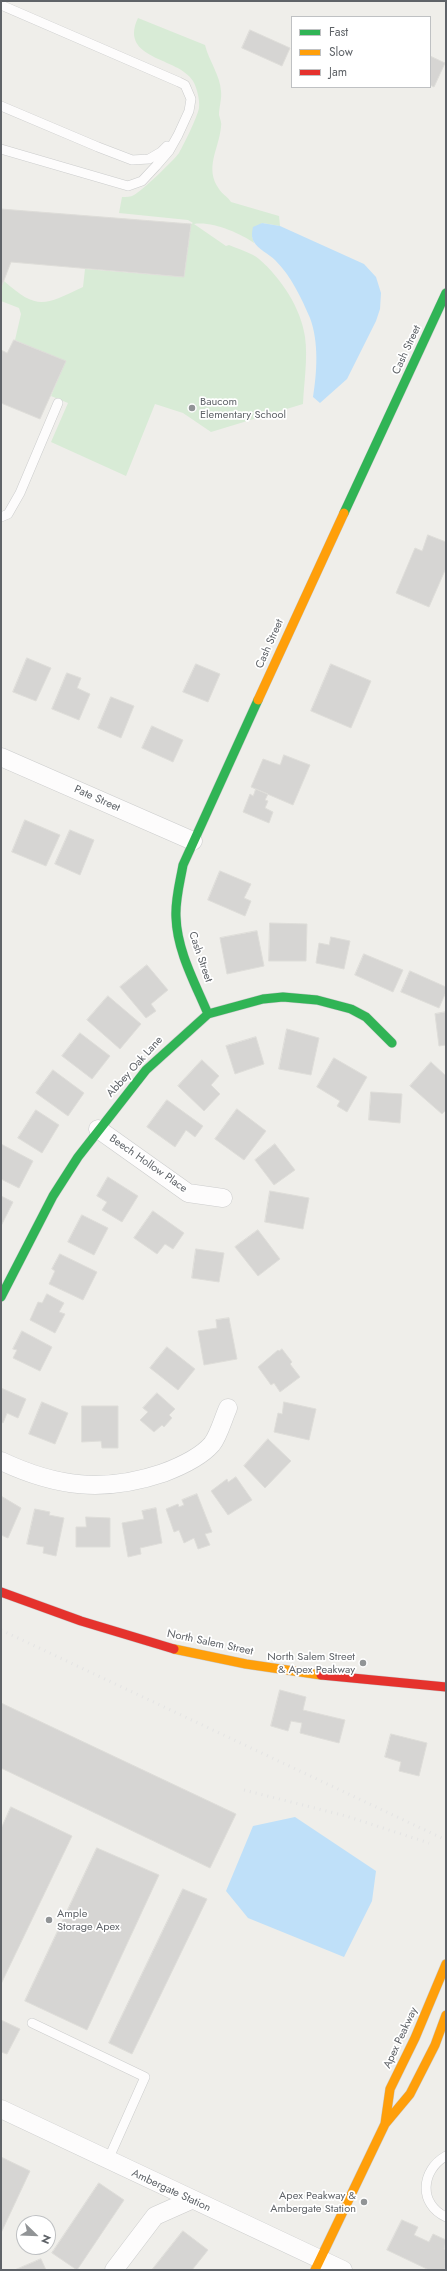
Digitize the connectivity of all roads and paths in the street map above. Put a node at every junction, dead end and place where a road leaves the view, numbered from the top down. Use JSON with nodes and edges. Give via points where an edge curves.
{"nodes":[{"id":1,"x":1,"y":5,"type":"edge"},
{"id":2,"x":1,"y":106,"type":"edge"},
{"id":3,"x":178,"y":135,"type":"junction"},
{"id":4,"x":1,"y":149,"type":"edge"},
{"id":5,"x":446,"y":293,"type":"edge"},
{"id":6,"x":58,"y":403,"type":"dead end"},
{"id":7,"x":1,"y":517,"type":"edge"},
{"id":8,"x":1,"y":757,"type":"edge"},
{"id":9,"x":193,"y":841,"type":"junction"},
{"id":10,"x":208,"y":1014,"type":"junction"},
{"id":11,"x":392,"y":1043,"type":"dead end"},
{"id":12,"x":98,"y":1129,"type":"junction"},
{"id":13,"x":224,"y":1198,"type":"dead end"},
{"id":14,"x":1,"y":1297,"type":"edge"},
{"id":15,"x":228,"y":1408,"type":"dead end"},
{"id":16,"x":1,"y":1461,"type":"edge"},
{"id":17,"x":1,"y":1592,"type":"edge"},
{"id":18,"x":446,"y":1687,"type":"edge"},
{"id":19,"x":446,"y":1964,"type":"edge"},
{"id":20,"x":446,"y":2015,"type":"edge"},
{"id":21,"x":32,"y":2023,"type":"dead end"},
{"id":22,"x":440,"y":2049,"type":"edge"},
{"id":23,"x":1,"y":2109,"type":"edge"},
{"id":24,"x":385,"y":2124,"type":"junction"},
{"id":25,"x":446,"y":2156,"type":"edge"},
{"id":26,"x":108,"y":2160,"type":"junction"},
{"id":27,"x":191,"y":2200,"type":"junction"},
{"id":28,"x":446,"y":2217,"type":"edge"},
{"id":29,"x":318,"y":2265,"type":"edge"},
{"id":30,"x":114,"y":2270,"type":"edge"},
{"id":31,"x":343,"y":2270,"type":"edge"}],
"edges":[{"from":1,"to":3,"type":"lane","via":[[185,85],[191,100]]},
{"from":2,"to":3,"type":"lane","via":[[132,160],[149,159],[161,152]]},
{"from":3,"to":4,"type":"lane","via":[[169,151],[142,181],[128,186]]},
{"from":5,"to":9,"type":"street","name":"Cash Street"},
{"from":6,"to":7,"type":"lane","via":[[20,493],[8,514]]},
{"from":8,"to":9,"type":"street","name":"Pate Street"},
{"from":9,"to":10,"type":"street","name":"Cash Street","via":[[183,865],[176,917],[183,953]]},
{"from":10,"to":11,"type":"street","name":"Abbey Oak Lane","via":[[263,999],[317,1000],[351,1009],[366,1017]]},
{"from":10,"to":12,"type":"street","name":"Abbey Oak Lane","via":[[146,1070]]},
{"from":12,"to":13,"type":"street","name":"Beech Hollow Place","via":[[188,1193]]},
{"from":12,"to":14,"type":"street","name":"Abbey Oak Lane","via":[[53,1196]]},
{"from":15,"to":16,"type":"street","via":[[212,1443],[200,1455],[176,1469],[143,1480],[115,1485],[70,1484],[39,1476]]},
{"from":17,"to":18,"type":"street","name":"North Salem Street","via":[[62,1614],[217,1659],[366,1680]]},
{"from":19,"to":24,"type":"street","name":"Apex Peakway","via":[[425,2017],[390,2089]]},
{"from":20,"to":22,"type":"street","name":"Apex Peakway"},
{"from":21,"to":26,"type":"lane","via":[[145,2077]]},
{"from":22,"to":24,"type":"street","name":"Apex Peakway","via":[[410,2094]]},
{"from":23,"to":26,"type":"street","name":"Ambergate Station"},
{"from":24,"to":29,"type":"street","name":"Apex Peakway"},
{"from":25,"to":28,"type":"lane","via":[[434,2164],[429,2173],[425,2192],[430,2204]]},
{"from":26,"to":27,"type":"street","name":"Ambergate Station"},
{"from":27,"to":29,"type":"street","name":"Ambergate Station"},
{"from":27,"to":30,"type":"street","via":[[155,2216]]},
{"from":29,"to":31,"type":"street","name":"Ambergate Station"}]}
